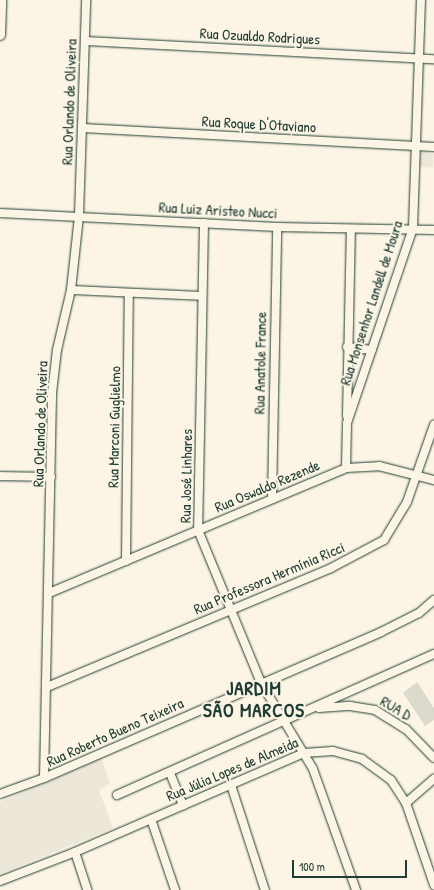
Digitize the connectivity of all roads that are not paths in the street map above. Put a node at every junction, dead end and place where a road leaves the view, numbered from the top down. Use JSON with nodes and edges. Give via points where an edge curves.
{"nodes":[{"id":1,"x":1,"y":0,"type":"edge"},
{"id":2,"x":86,"y":0,"type":"edge"},
{"id":3,"x":421,"y":0,"type":"edge"},
{"id":4,"x":0,"y":34,"type":"edge"},
{"id":5,"x":85,"y":41,"type":"junction"},
{"id":6,"x":417,"y":58,"type":"junction"},
{"id":7,"x":434,"y":59,"type":"edge"},
{"id":8,"x":82,"y":128,"type":"junction"},
{"id":9,"x":416,"y":146,"type":"junction"},
{"id":10,"x":434,"y":147,"type":"edge"},
{"id":11,"x":0,"y":213,"type":"edge"},
{"id":12,"x":79,"y":216,"type":"junction"},
{"id":13,"x":204,"y":223,"type":"junction"},
{"id":14,"x":277,"y":227,"type":"junction"},
{"id":15,"x":413,"y":228,"type":"junction"},
{"id":16,"x":351,"y":229,"type":"junction"},
{"id":17,"x":434,"y":230,"type":"edge"},
{"id":18,"x":71,"y":290,"type":"junction"},
{"id":19,"x":129,"y":293,"type":"junction"},
{"id":20,"x":202,"y":296,"type":"junction"},
{"id":21,"x":347,"y":347,"type":"junction"},
{"id":22,"x":372,"y":350,"type":"junction"},
{"id":23,"x":347,"y":423,"type":"junction"},
{"id":24,"x":434,"y":425,"type":"edge"},
{"id":25,"x":346,"y":468,"type":"junction"},
{"id":26,"x":416,"y":475,"type":"junction"},
{"id":27,"x":0,"y":476,"type":"edge"},
{"id":28,"x":51,"y":476,"type":"junction"},
{"id":29,"x":434,"y":480,"type":"edge"},
{"id":30,"x":272,"y":499,"type":"junction"},
{"id":31,"x":198,"y":530,"type":"junction"},
{"id":32,"x":126,"y":562,"type":"junction"},
{"id":33,"x":49,"y":593,"type":"junction"},
{"id":34,"x":434,"y":600,"type":"edge"},
{"id":35,"x":231,"y":610,"type":"junction"},
{"id":36,"x":434,"y":654,"type":"edge"},
{"id":37,"x":261,"y":683,"type":"junction"},
{"id":38,"x":47,"y":687,"type":"junction"},
{"id":39,"x":310,"y":710,"type":"junction"},
{"id":40,"x":285,"y":720,"type":"junction"},
{"id":41,"x":304,"y":754,"type":"junction"},
{"id":42,"x":434,"y":758,"type":"edge"},
{"id":43,"x":170,"y":773,"type":"junction"},
{"id":44,"x":44,"y":778,"type":"junction"},
{"id":45,"x":434,"y":779,"type":"edge"},
{"id":46,"x":231,"y":785,"type":"junction"},
{"id":47,"x":0,"y":794,"type":"edge"},
{"id":48,"x":117,"y":795,"type":"dead end"},
{"id":49,"x":406,"y":803,"type":"junction"},
{"id":50,"x":183,"y":805,"type":"junction"},
{"id":51,"x":151,"y":819,"type":"junction"},
{"id":52,"x":75,"y":852,"type":"junction"},
{"id":53,"x":0,"y":881,"type":"edge"},
{"id":54,"x":434,"y":885,"type":"edge"},
{"id":55,"x":87,"y":890,"type":"edge"},
{"id":56,"x":175,"y":890,"type":"edge"},
{"id":57,"x":265,"y":890,"type":"edge"},
{"id":58,"x":356,"y":890,"type":"edge"}],
"edges":[{"from":1,"to":4,"type":"main road"},
{"from":2,"to":5,"type":"street","name":"Rua Orlando de Oliveira"},
{"from":3,"to":6,"type":"street","name":"Rua Monsenhor Landell de Moura"},
{"from":5,"to":6,"type":"street","name":"Rua Ozualdo Rodrigues"},
{"from":5,"to":8,"type":"street","name":"Rua Orlando de Oliveira"},
{"from":6,"to":7,"type":"street","name":"Rua Ozualdo Rodrigues"},
{"from":6,"to":9,"type":"street","name":"Rua Monsenhor Landell de Moura"},
{"from":8,"to":9,"type":"street","name":"Rua Roque D'Otaviano"},
{"from":8,"to":12,"type":"street","name":"Rua Orlando de Oliveira"},
{"from":9,"to":10,"type":"street","name":"Rua Roque D'Otaviano"},
{"from":9,"to":15,"type":"street","name":"Rua Monsenhor Landell de Moura"},
{"from":11,"to":12,"type":"street","name":"Rua Luiz Aristeo Nucci"},
{"from":12,"to":13,"type":"street","name":"Rua Luiz Aristeo Nucci"},
{"from":12,"to":18,"type":"street","name":"Rua Orlando de Oliveira"},
{"from":13,"to":14,"type":"street","name":"Rua Luiz Aristeo Nucci"},
{"from":13,"to":20,"type":"street","name":"Rua José Linhares"},
{"from":14,"to":16,"type":"street","name":"Rua Luiz Aristeo Nucci"},
{"from":14,"to":30,"type":"street","name":"Rua Anatole France"},
{"from":15,"to":16,"type":"street","name":"Rua Luiz Aristeo Nucci"},
{"from":15,"to":17,"type":"street","name":"Rua Luiz Aristeo Nucci"},
{"from":15,"to":22,"type":"street","name":"Rua Monsenhor Landell de Moura"},
{"from":16,"to":21,"type":"street"},
{"from":18,"to":19,"type":"street"},
{"from":18,"to":28,"type":"street","name":"Rua Orlando de Oliveira","via":[[57,350],[52,393]]},
{"from":19,"to":20,"type":"street"},
{"from":19,"to":32,"type":"street","name":"Rua Marconi Guglielmo"},
{"from":20,"to":31,"type":"street","name":"Rua José Linhares"},
{"from":21,"to":22,"type":"street"},
{"from":21,"to":23,"type":"street"},
{"from":22,"to":23,"type":"street","name":"Rua Monsenhor Landell de Moura"},
{"from":23,"to":25,"type":"street","name":"Rua Monsenhor Landell de Moura"},
{"from":24,"to":26,"type":"street","name":"Rua Professora Hermínia Ricci"},
{"from":25,"to":26,"type":"street","name":"Rua Oswaldo Rezende","via":[[379,466]]},
{"from":25,"to":30,"type":"street","name":"Rua Oswaldo Rezende"},
{"from":26,"to":29,"type":"street","name":"Rua Oswaldo Rezende"},
{"from":26,"to":35,"type":"street","name":"Rua Professora Hermínia Ricci","via":[[407,502],[384,540],[351,559]]},
{"from":27,"to":28,"type":"street"},
{"from":28,"to":33,"type":"street","name":"Rua Orlando de Oliveira"},
{"from":30,"to":31,"type":"street","name":"Rua Oswaldo Rezende"},
{"from":31,"to":32,"type":"street","name":"Rua Oswaldo Rezende"},
{"from":31,"to":35,"type":"street","name":"Rua José Linhares"},
{"from":32,"to":33,"type":"street","name":"Rua Oswaldo Rezende"},
{"from":33,"to":38,"type":"street","name":"Rua Orlando de Oliveira"},
{"from":34,"to":37,"type":"street","name":"Rua Roberto Bueno Teixeira","via":[[419,613],[381,632]]},
{"from":35,"to":37,"type":"street","name":"Rua José Linhares"},
{"from":35,"to":38,"type":"street","name":"Rua Professora Hermínia Ricci"},
{"from":36,"to":39,"type":"street"},
{"from":37,"to":40,"type":"street","name":"Rua José Linhares"},
{"from":37,"to":44,"type":"street","name":"Rua Roberto Bueno Teixeira"},
{"from":38,"to":44,"type":"street","name":"Rua Orlando de Oliveira"},
{"from":39,"to":40,"type":"street"},
{"from":39,"to":42,"type":"street","name":"RUA D","via":[[350,706],[375,710],[406,729]]},
{"from":40,"to":41,"type":"street","name":"Rua José Linhares"},
{"from":40,"to":43,"type":"street"},
{"from":41,"to":46,"type":"street","name":"Rua Júlia Lopes de Almeida"},
{"from":41,"to":49,"type":"street","name":"Rua Júlia Lopes de Almeida","via":[[333,751],[362,759],[391,780]]},
{"from":41,"to":58,"type":"street","name":"Rua José Linhares","via":[[313,769]]},
{"from":43,"to":48,"type":"street"},
{"from":43,"to":50,"type":"street"},
{"from":44,"to":47,"type":"street","name":"Rua Roberto Bueno Teixeira"},
{"from":45,"to":49,"type":"street"},
{"from":46,"to":50,"type":"street","name":"Rua Júlia Lopes de Almeida"},
{"from":46,"to":57,"type":"street"},
{"from":49,"to":54,"type":"street","name":"Rua Júlia Lopes de Almeida"},
{"from":50,"to":51,"type":"street","name":"Rua Júlia Lopes de Almeida"},
{"from":51,"to":52,"type":"street","name":"Rua Júlia Lopes de Almeida"},
{"from":51,"to":56,"type":"street"},
{"from":52,"to":53,"type":"street","name":"Rua Júlia Lopes de Almeida"},
{"from":52,"to":55,"type":"street"}]}
